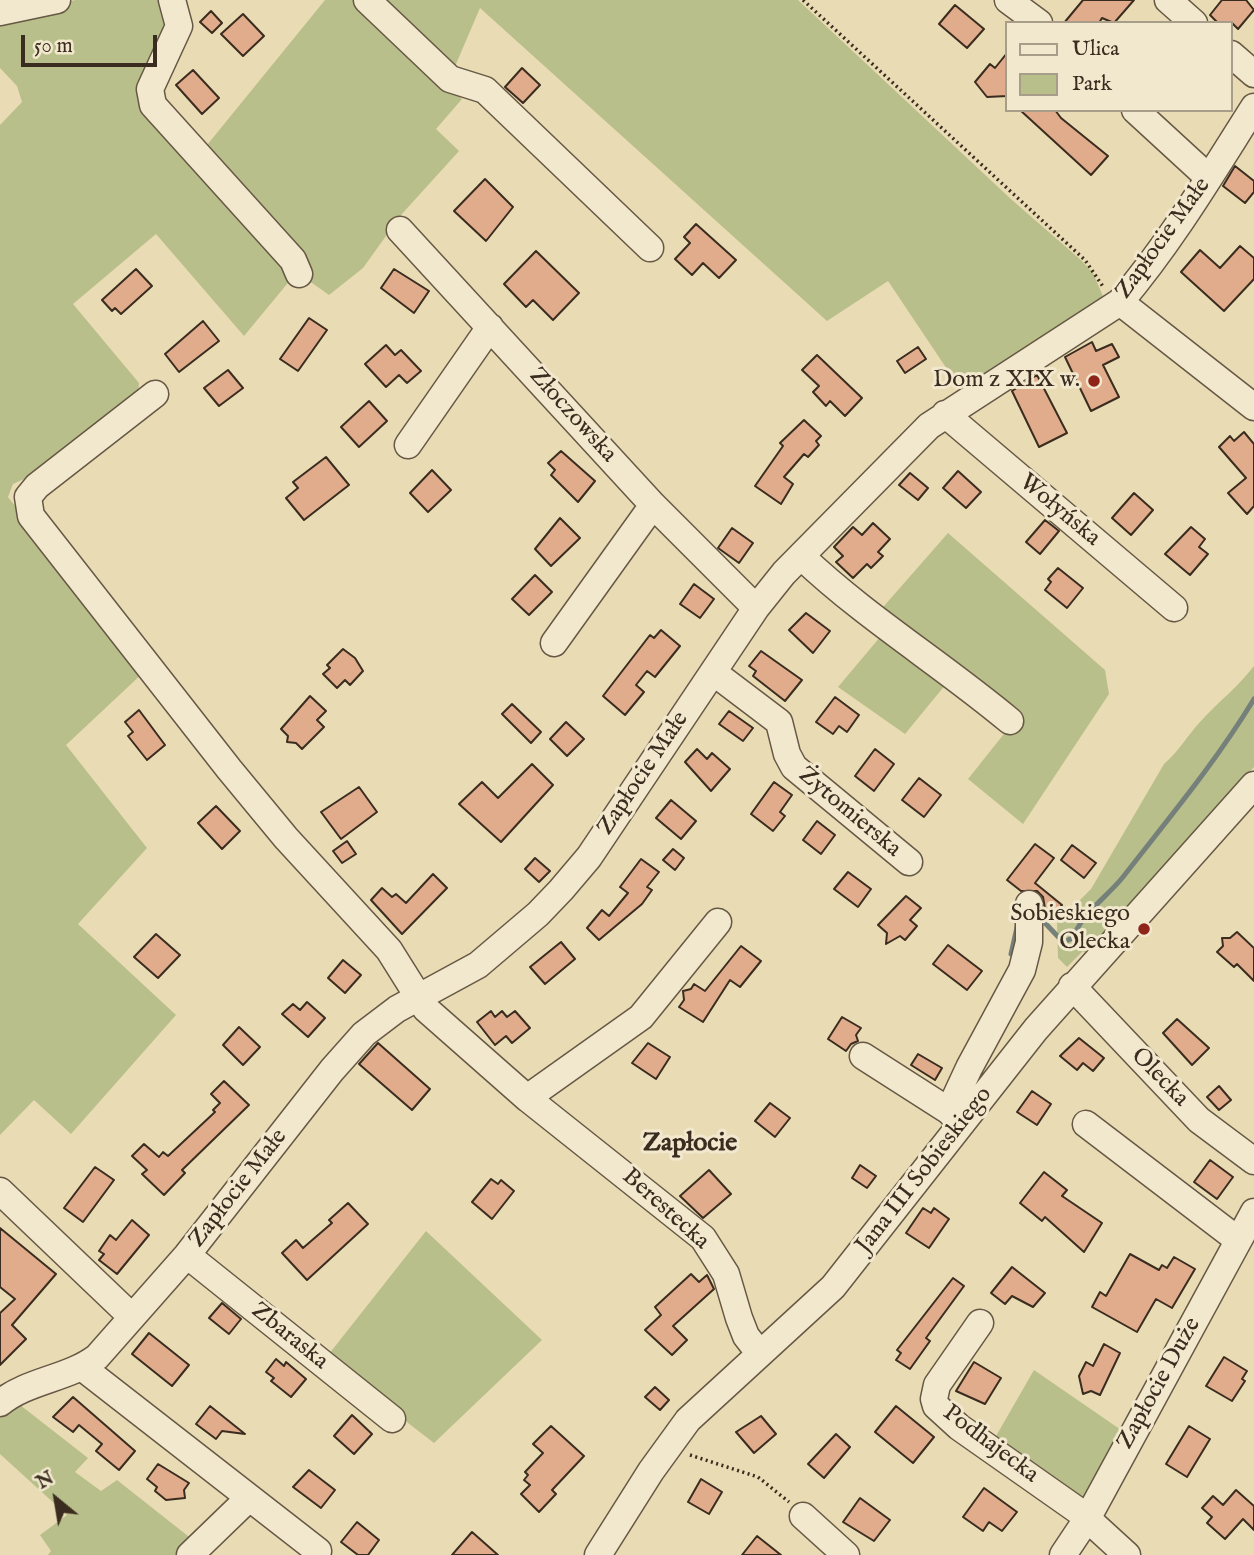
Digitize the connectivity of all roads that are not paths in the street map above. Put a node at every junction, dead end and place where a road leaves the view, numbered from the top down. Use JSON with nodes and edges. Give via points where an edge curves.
{"nodes":[{"id":1,"x":57,"y":0,"type":"edge"},
{"id":2,"x":172,"y":0,"type":"edge"},
{"id":3,"x":367,"y":0,"type":"edge"},
{"id":4,"x":1008,"y":0,"type":"edge"},
{"id":5,"x":1168,"y":0,"type":"edge"},
{"id":6,"x":0,"y":12,"type":"edge"},
{"id":7,"x":1036,"y":21,"type":"edge"},
{"id":8,"x":1192,"y":21,"type":"edge"},
{"id":9,"x":1233,"y":56,"type":"edge"},
{"id":10,"x":1254,"y":74,"type":"edge"},
{"id":11,"x":1254,"y":107,"type":"edge"},
{"id":12,"x":1137,"y":112,"type":"edge"},
{"id":13,"x":1209,"y":178,"type":"junction"},
{"id":14,"x":400,"y":230,"type":"dead end"},
{"id":15,"x":650,"y":248,"type":"dead end"},
{"id":16,"x":299,"y":274,"type":"dead end"},
{"id":17,"x":1115,"y":306,"type":"junction"},
{"id":18,"x":490,"y":327,"type":"junction"},
{"id":19,"x":155,"y":394,"type":"dead end"},
{"id":20,"x":1254,"y":407,"type":"edge"},
{"id":21,"x":945,"y":414,"type":"junction"},
{"id":22,"x":408,"y":445,"type":"dead end"},
{"id":23,"x":653,"y":505,"type":"junction"},
{"id":24,"x":801,"y":556,"type":"junction"},
{"id":25,"x":756,"y":608,"type":"junction"},
{"id":26,"x":1174,"y":608,"type":"dead end"},
{"id":27,"x":554,"y":643,"type":"dead end"},
{"id":28,"x":713,"y":672,"type":"junction"},
{"id":29,"x":1010,"y":721,"type":"dead end"},
{"id":30,"x":1254,"y":785,"type":"edge"},
{"id":31,"x":909,"y":862,"type":"dead end"},
{"id":32,"x":1029,"y":904,"type":"dead end"},
{"id":33,"x":718,"y":922,"type":"dead end"},
{"id":34,"x":1072,"y":986,"type":"junction"},
{"id":35,"x":419,"y":998,"type":"junction"},
{"id":36,"x":863,"y":1056,"type":"dead end"},
{"id":37,"x":527,"y":1098,"type":"junction"},
{"id":38,"x":955,"y":1118,"type":"junction"},
{"id":39,"x":1086,"y":1124,"type":"dead end"},
{"id":40,"x":1254,"y":1161,"type":"edge"},
{"id":41,"x":0,"y":1191,"type":"edge"},
{"id":42,"x":1254,"y":1212,"type":"edge"},
{"id":43,"x":1238,"y":1240,"type":"junction"},
{"id":44,"x":187,"y":1255,"type":"junction"},
{"id":45,"x":132,"y":1317,"type":"junction"},
{"id":46,"x":980,"y":1323,"type":"dead end"},
{"id":47,"x":760,"y":1354,"type":"junction"},
{"id":48,"x":83,"y":1368,"type":"junction"},
{"id":49,"x":0,"y":1403,"type":"edge"},
{"id":50,"x":392,"y":1419,"type":"dead end"},
{"id":51,"x":249,"y":1498,"type":"junction"},
{"id":52,"x":803,"y":1516,"type":"road end"},
{"id":53,"x":1087,"y":1519,"type":"junction"},
{"id":54,"x":318,"y":1551,"type":"dead end"},
{"id":55,"x":190,"y":1555,"type":"edge"},
{"id":56,"x":598,"y":1555,"type":"edge"},
{"id":57,"x":846,"y":1555,"type":"edge"},
{"id":58,"x":1063,"y":1555,"type":"edge"},
{"id":59,"x":1127,"y":1555,"type":"edge"}],
"edges":[{"from":1,"to":6,"type":"street"},
{"from":2,"to":16,"type":"street","via":[[179,26],[150,89],[153,105],[293,260]]},
{"from":3,"to":15,"type":"street","via":[[450,79],[485,90]]},
{"from":4,"to":7,"type":"street"},
{"from":5,"to":8,"type":"street"},
{"from":9,"to":10,"type":"street"},
{"from":11,"to":13,"type":"street","name":"Zapłocie Małe"},
{"from":12,"to":13,"type":"street"},
{"from":13,"to":17,"type":"street","name":"Zapłocie Małe"},
{"from":14,"to":18,"type":"street","name":"Złoczowska"},
{"from":17,"to":20,"type":"street"},
{"from":17,"to":21,"type":"street","name":"Zapłocie Małe"},
{"from":18,"to":22,"type":"street"},
{"from":18,"to":23,"type":"street","name":"Złoczowska"},
{"from":19,"to":35,"type":"street","name":"Berestecka","via":[[37,486],[28,497],[31,516],[229,769],[389,950]]},
{"from":21,"to":24,"type":"street","name":"Zapłocie Małe"},
{"from":21,"to":26,"type":"street","name":"Wołyńska"},
{"from":23,"to":25,"type":"street","name":"Złoczowska"},
{"from":23,"to":27,"type":"street"},
{"from":24,"to":25,"type":"street","name":"Zapłocie Małe"},
{"from":24,"to":29,"type":"street"},
{"from":25,"to":28,"type":"street","name":"Zapłocie Małe"},
{"from":28,"to":31,"type":"street","name":"Żytomierska","via":[[779,722],[794,767]]},
{"from":28,"to":35,"type":"street","name":"Zapłocie Małe","via":[[589,857],[561,890],[478,965]]},
{"from":30,"to":34,"type":"street","name":"Jana III Sobieskiego"},
{"from":32,"to":38,"type":"street","via":[[1029,942],[1022,970],[957,1090]]},
{"from":33,"to":37,"type":"street","via":[[641,1017]]},
{"from":34,"to":38,"type":"street","name":"Jana III Sobieskiego"},
{"from":34,"to":40,"type":"street","name":"Olecka","via":[[1199,1120]]},
{"from":35,"to":37,"type":"street","name":"Berestecka","via":[[434,1017]]},
{"from":35,"to":44,"type":"street","name":"Zapłocie Małe","via":[[381,1019],[350,1049]]},
{"from":36,"to":38,"type":"street"},
{"from":37,"to":47,"type":"street","name":"Berestecka","via":[[703,1238],[726,1274],[746,1336]]},
{"from":38,"to":47,"type":"street","name":"Jana III Sobieskiego","via":[[833,1287]]},
{"from":39,"to":43,"type":"street"},
{"from":41,"to":45,"type":"street"},
{"from":42,"to":43,"type":"street","name":"Zapłocie Duże"},
{"from":43,"to":53,"type":"street","name":"Zapłocie Duże"},
{"from":44,"to":45,"type":"street","name":"Zapłocie Małe"},
{"from":44,"to":50,"type":"street","name":"Zbaraska"},
{"from":45,"to":48,"type":"street","name":"Zapłocie Małe"},
{"from":46,"to":53,"type":"street","name":"Podhajecka","via":[[937,1385],[936,1406]]},
{"from":47,"to":56,"type":"street","name":"Jana III Sobieskiego","via":[[688,1420]]},
{"from":48,"to":49,"type":"street","name":"Zapłocie Małe","via":[[24,1389]]},
{"from":48,"to":51,"type":"street"},
{"from":51,"to":54,"type":"street"},
{"from":51,"to":55,"type":"street"},
{"from":52,"to":57,"type":"street"},
{"from":53,"to":58,"type":"street","name":"Zapłocie Duże"},
{"from":53,"to":59,"type":"street"}]}
